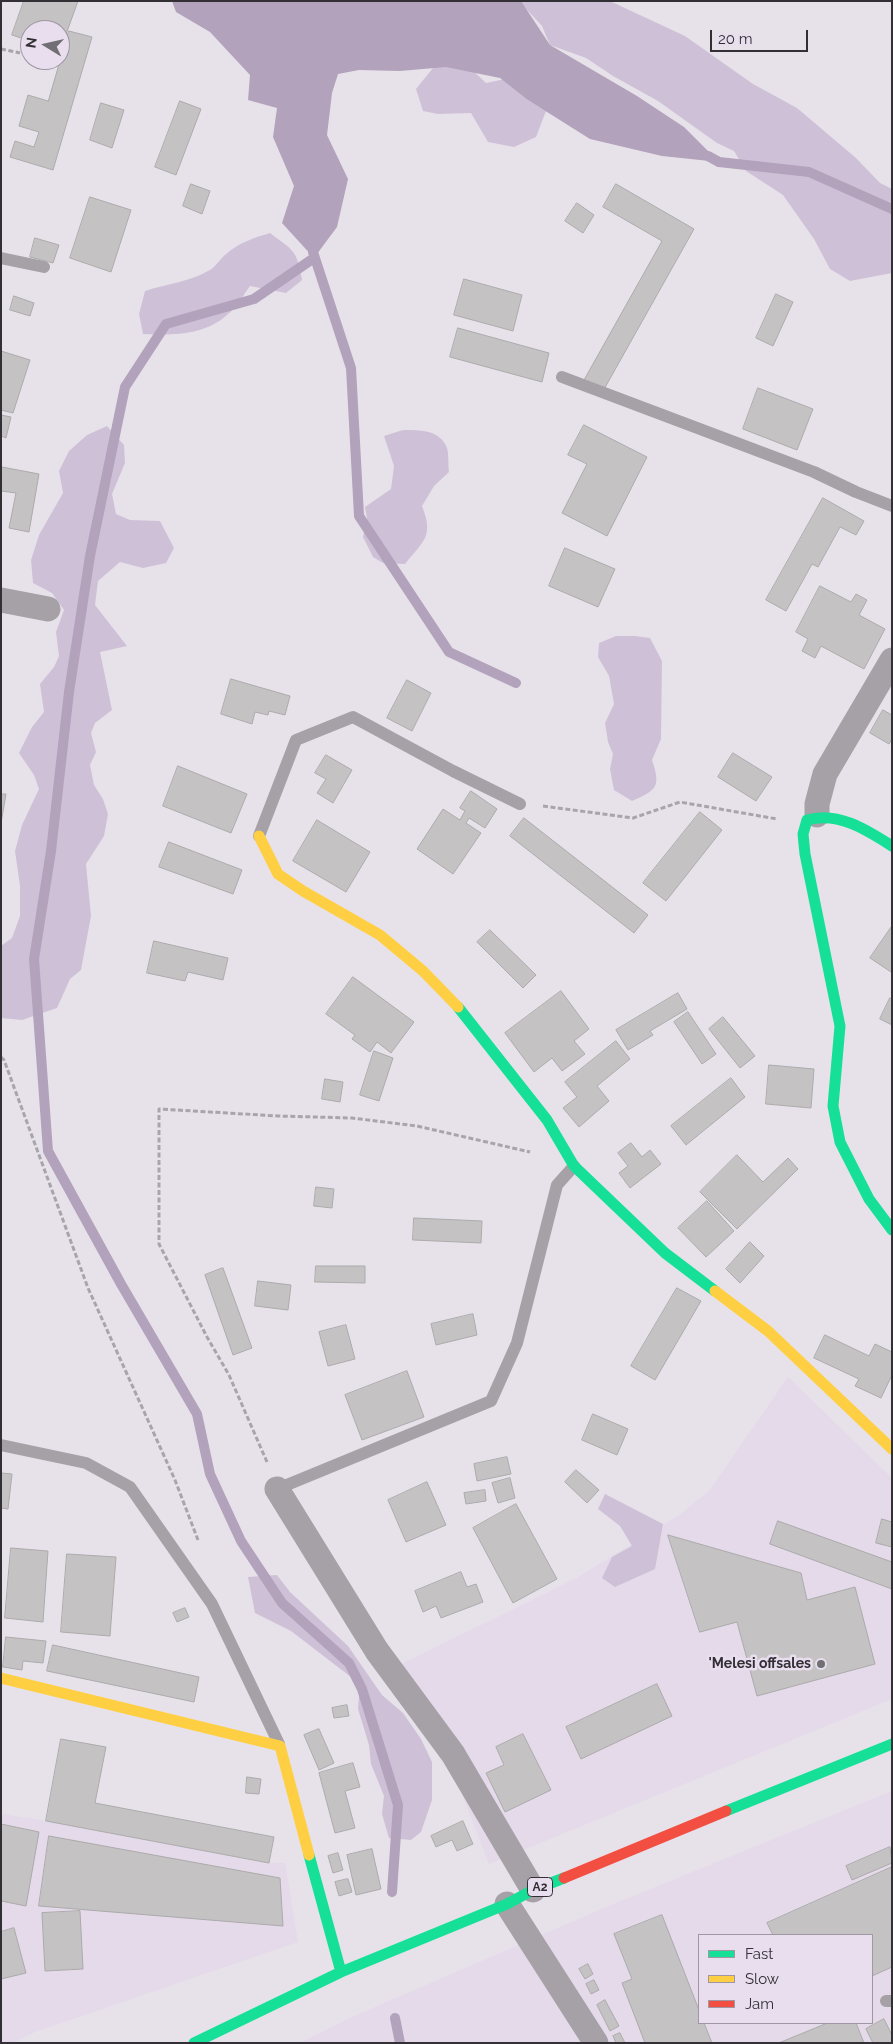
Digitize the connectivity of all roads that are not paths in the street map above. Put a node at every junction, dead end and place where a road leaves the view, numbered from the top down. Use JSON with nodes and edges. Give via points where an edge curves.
{"nodes":[{"id":1,"x":1,"y":258,"type":"edge"},
{"id":2,"x":44,"y":267,"type":"dead end"},
{"id":3,"x":562,"y":377,"type":"dead end"},
{"id":4,"x":892,"y":506,"type":"edge"},
{"id":5,"x":1,"y":600,"type":"edge"},
{"id":6,"x":48,"y":609,"type":"dead end"},
{"id":7,"x":892,"y":660,"type":"edge"},
{"id":8,"x":520,"y":804,"type":"road end"},
{"id":9,"x":812,"y":818,"type":"junction"},
{"id":10,"x":260,"y":836,"type":"joint"},
{"id":11,"x":892,"y":846,"type":"edge"},
{"id":12,"x":574,"y":1166,"type":"junction"},
{"id":13,"x":892,"y":1230,"type":"edge"},
{"id":14,"x":1,"y":1445,"type":"edge"},
{"id":15,"x":892,"y":1449,"type":"edge"},
{"id":16,"x":276,"y":1489,"type":"joint"},
{"id":17,"x":1,"y":1678,"type":"edge"},
{"id":18,"x":892,"y":1744,"type":"edge"},
{"id":19,"x":280,"y":1746,"type":"junction"},
{"id":20,"x":532,"y":1890,"type":"junction"},
{"id":21,"x":507,"y":1904,"type":"junction"},
{"id":22,"x":341,"y":1972,"type":"junction"},
{"id":23,"x":194,"y":2043,"type":"edge"},
{"id":24,"x":596,"y":2043,"type":"edge"}],
"edges":[{"from":1,"to":2,"type":"lane"},
{"from":3,"to":4,"type":"lane","via":[[814,472]]},
{"from":5,"to":6,"type":"street"},
{"from":7,"to":9,"type":"street","via":[[825,774]]},
{"from":8,"to":10,"type":"lane","via":[[353,717],[296,740]]},
{"from":9,"to":11,"type":"street","via":[[845,820]]},
{"from":9,"to":13,"type":"street","via":[[803,834],[805,854],[840,1026],[833,1106],[840,1142],[869,1199]]},
{"from":10,"to":12,"type":"street","via":[[278,874],[380,935],[423,971],[467,1016],[547,1120]]},
{"from":12,"to":15,"type":"street","via":[[665,1253],[768,1331]]},
{"from":12,"to":16,"type":"lane","via":[[557,1185],[517,1343],[491,1401]]},
{"from":14,"to":19,"type":"lane","via":[[86,1462],[130,1487],[212,1604]]},
{"from":16,"to":20,"type":"street","via":[[377,1651],[453,1754]]},
{"from":17,"to":19,"type":"street"},
{"from":18,"to":20,"type":"street","number":"A2"},
{"from":19,"to":22,"type":"street"},
{"from":20,"to":21,"type":"street","number":"A2"},
{"from":21,"to":22,"type":"street","number":"A2"},
{"from":21,"to":24,"type":"street"},
{"from":22,"to":23,"type":"street","number":"A2"}]}
